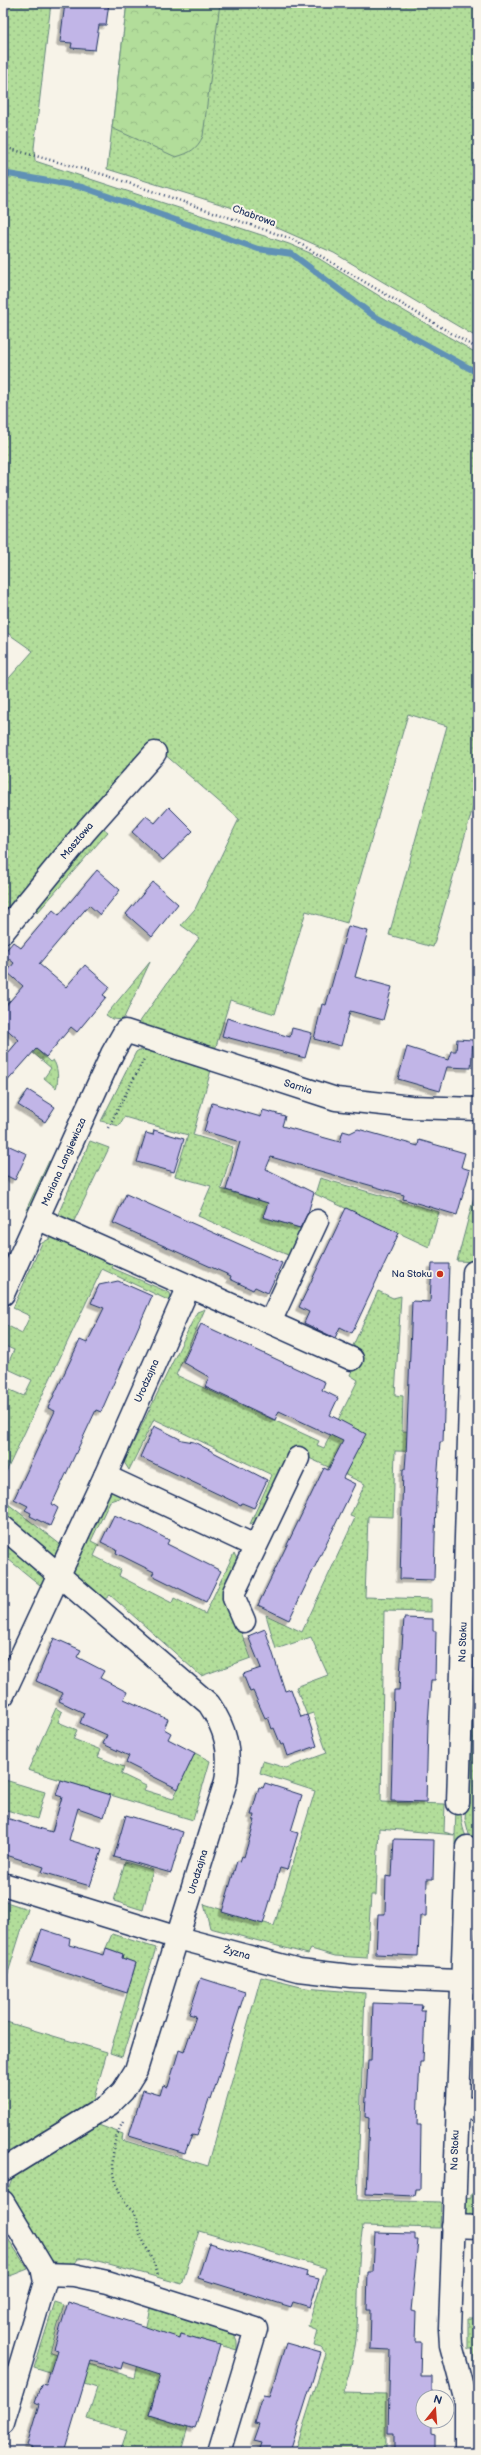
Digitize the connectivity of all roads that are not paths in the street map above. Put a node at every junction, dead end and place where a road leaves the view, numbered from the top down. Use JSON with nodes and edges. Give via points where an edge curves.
{"nodes":[{"id":1,"x":155,"y":753,"type":"dead end"},
{"id":2,"x":3,"y":932,"type":"edge"},
{"id":3,"x":125,"y":1031,"type":"joint"},
{"id":4,"x":478,"y":1109,"type":"edge"},
{"id":5,"x":39,"y":1219,"type":"junction"},
{"id":6,"x":317,"y":1222,"type":"dead end"},
{"id":7,"x":474,"y":1272,"type":"dead end"},
{"id":8,"x":189,"y":1286,"type":"junction"},
{"id":9,"x":3,"y":1294,"type":"edge"},
{"id":10,"x":270,"y":1322,"type":"junction"},
{"id":11,"x":352,"y":1359,"type":"dead end"},
{"id":12,"x":475,"y":1385,"type":"edge"},
{"id":13,"x":298,"y":1458,"type":"dead end"},
{"id":14,"x":105,"y":1476,"type":"junction"},
{"id":15,"x":3,"y":1527,"type":"edge"},
{"id":16,"x":256,"y":1546,"type":"junction"},
{"id":17,"x":58,"y":1574,"type":"junction"},
{"id":18,"x":244,"y":1621,"type":"dead end"},
{"id":19,"x":470,"y":1656,"type":"edge"},
{"id":20,"x":3,"y":1695,"type":"edge"},
{"id":21,"x":458,"y":1803,"type":"dead end"},
{"id":22,"x":467,"y":1847,"type":"dead end"},
{"id":23,"x":3,"y":1884,"type":"edge"},
{"id":24,"x":178,"y":1938,"type":"junction"},
{"id":25,"x":470,"y":1982,"type":"edge"},
{"id":26,"x":468,"y":2108,"type":"edge"},
{"id":27,"x":3,"y":2170,"type":"edge"},
{"id":28,"x":3,"y":2202,"type":"edge"},
{"id":29,"x":452,"y":2226,"type":"junction"},
{"id":30,"x":478,"y":2227,"type":"edge"},
{"id":31,"x":45,"y":2274,"type":"junction"},
{"id":32,"x":6,"y":2430,"type":"edge"},
{"id":33,"x":220,"y":2452,"type":"edge"},
{"id":34,"x":466,"y":2452,"type":"edge"}],
"edges":[{"from":1,"to":2,"type":"street","name":"Masztowa","via":[[84,833]]},
{"from":3,"to":4,"type":"street","name":"Sarnia","via":[[348,1101],[411,1107]]},
{"from":3,"to":5,"type":"street","name":"Mariana Langiewicza","via":[[112,1054]]},
{"from":5,"to":8,"type":"street"},
{"from":5,"to":9,"type":"street","name":"Mariana Langiewicza"},
{"from":6,"to":10,"type":"street"},
{"from":7,"to":12,"type":"street","name":"Na Stoku"},
{"from":8,"to":10,"type":"street"},
{"from":8,"to":14,"type":"street","name":"Urodzajna"},
{"from":10,"to":11,"type":"street"},
{"from":12,"to":19,"type":"street","name":"Na Stoku"},
{"from":13,"to":16,"type":"street"},
{"from":14,"to":16,"type":"street"},
{"from":14,"to":17,"type":"street","name":"Urodzajna"},
{"from":15,"to":17,"type":"street"},
{"from":16,"to":18,"type":"street","via":[[234,1592]]},
{"from":17,"to":20,"type":"street","name":"Urodzajna"},
{"from":17,"to":24,"type":"street","name":"Urodzajna","via":[[197,1693],[209,1704],[221,1722],[229,1758],[226,1781]]},
{"from":19,"to":21,"type":"street","name":"Na Stoku"},
{"from":22,"to":25,"type":"street","name":"Na Stoku"},
{"from":23,"to":24,"type":"street","name":"Żyzna"},
{"from":24,"to":25,"type":"street","name":"Żyzna","via":[[314,1972]]},
{"from":24,"to":27,"type":"street","name":"Urodzajna","via":[[136,2070],[123,2092],[110,2104]]},
{"from":25,"to":26,"type":"street","name":"Na Stoku"},
{"from":26,"to":29,"type":"street","name":"Na Stoku"},
{"from":28,"to":31,"type":"street"},
{"from":29,"to":30,"type":"street"},
{"from":29,"to":34,"type":"street","name":"Na Stoku","via":[[450,2338],[465,2393]]},
{"from":31,"to":32,"type":"street"},
{"from":31,"to":33,"type":"street","via":[[74,2275],[107,2282],[256,2329]]}]}
